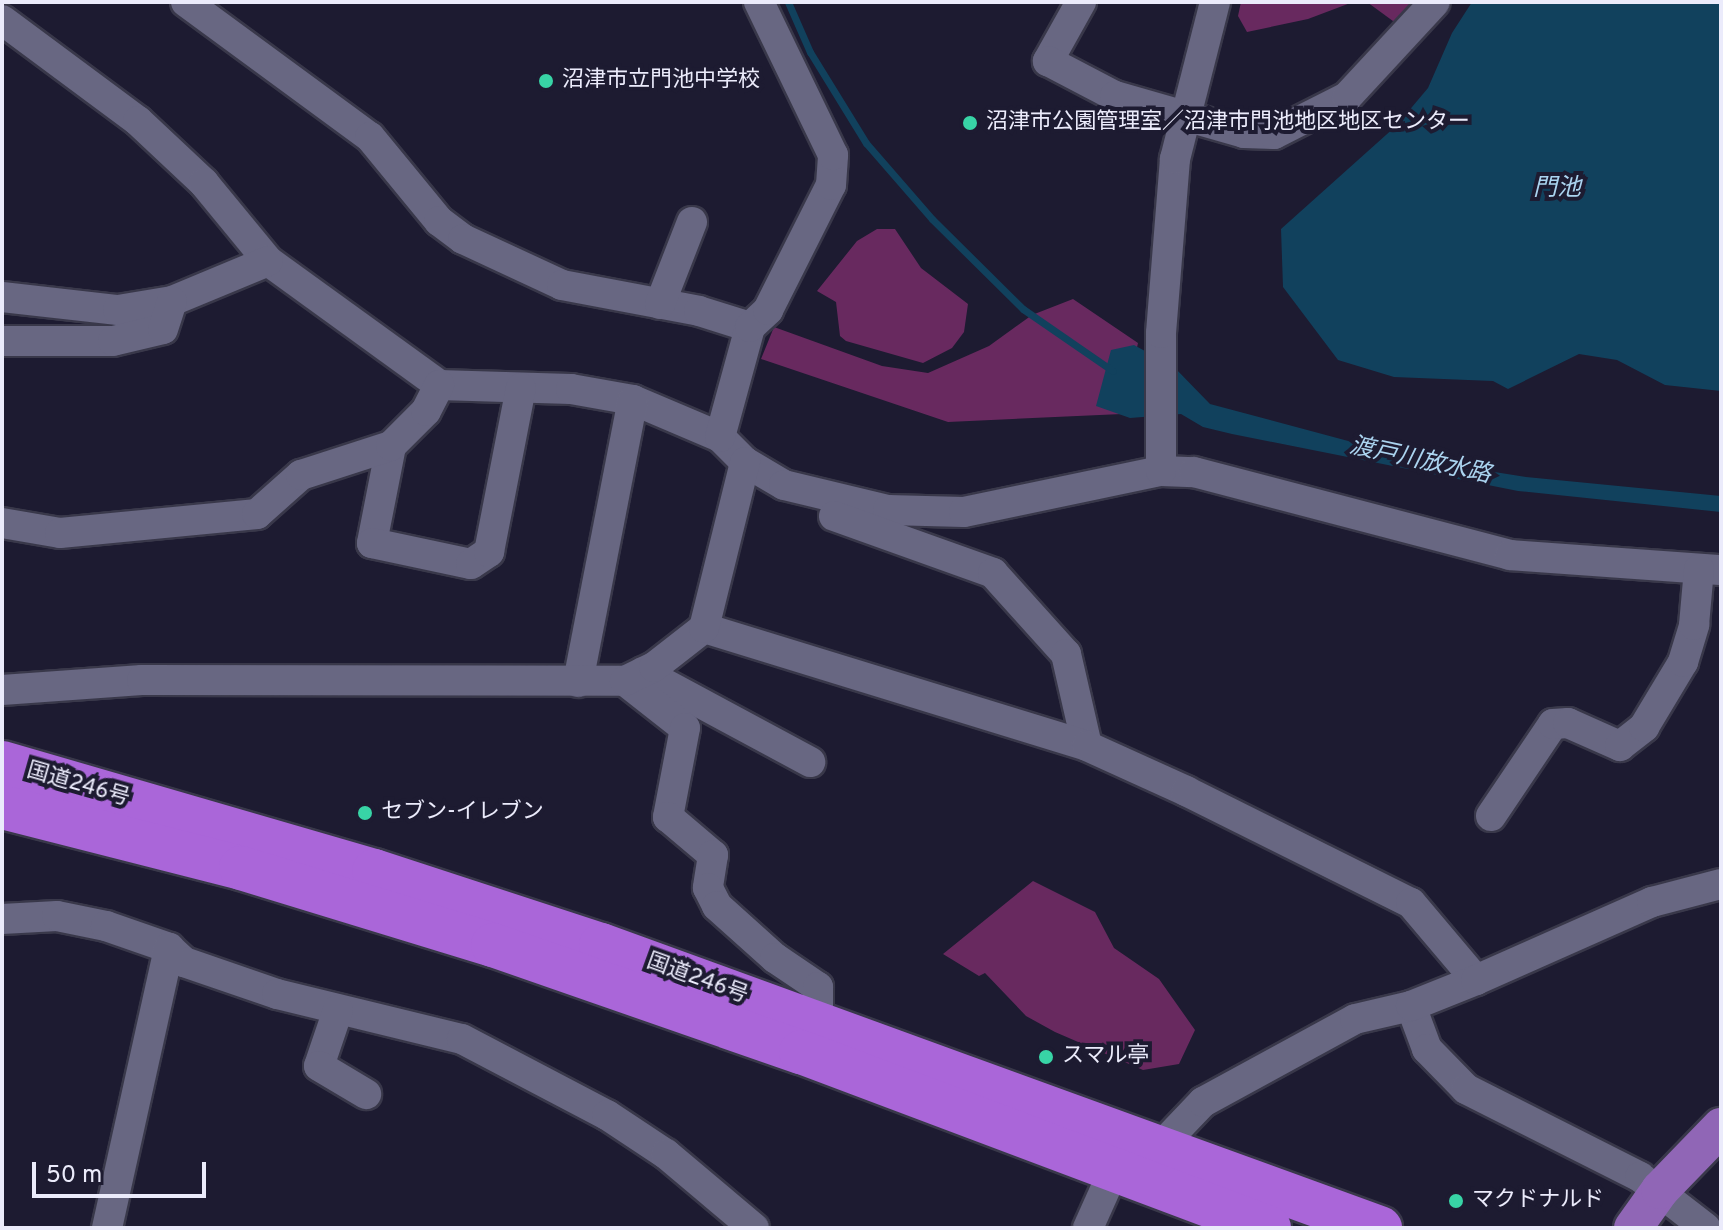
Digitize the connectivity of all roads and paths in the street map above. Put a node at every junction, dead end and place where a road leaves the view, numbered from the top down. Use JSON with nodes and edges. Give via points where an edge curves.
{"nodes":[{"id":1,"x":186,"y":2,"type":"edge"},
{"id":2,"x":759,"y":2,"type":"edge"},
{"id":3,"x":1081,"y":2,"type":"edge"},
{"id":4,"x":1215,"y":2,"type":"edge"},
{"id":5,"x":1435,"y":2,"type":"edge"},
{"id":6,"x":2,"y":20,"type":"edge"},
{"id":7,"x":1182,"y":114,"type":"junction"},
{"id":8,"x":692,"y":222,"type":"dead end"},
{"id":9,"x":268,"y":261,"type":"junction"},
{"id":10,"x":2,"y":297,"type":"edge"},
{"id":11,"x":172,"y":301,"type":"junction"},
{"id":12,"x":660,"y":304,"type":"junction"},
{"id":13,"x":750,"y":327,"type":"junction"},
{"id":14,"x":2,"y":341,"type":"edge"},
{"id":15,"x":439,"y":385,"type":"junction"},
{"id":16,"x":521,"y":388,"type":"junction"},
{"id":17,"x":633,"y":400,"type":"junction"},
{"id":18,"x":720,"y":437,"type":"junction"},
{"id":19,"x":391,"y":446,"type":"junction"},
{"id":20,"x":745,"y":462,"type":"junction"},
{"id":21,"x":1161,"y":471,"type":"junction"},
{"id":22,"x":805,"y":492,"type":"junction"},
{"id":23,"x":2,"y":523,"type":"edge"},
{"id":24,"x":1710,"y":570,"type":"edge"},
{"id":25,"x":704,"y":628,"type":"junction"},
{"id":26,"x":634,"y":676,"type":"junction"},
{"id":27,"x":578,"y":682,"type":"junction"},
{"id":28,"x":2,"y":690,"type":"edge"},
{"id":29,"x":1087,"y":746,"type":"junction"},
{"id":30,"x":810,"y":762,"type":"dead end"},
{"id":31,"x":2,"y":763,"type":"edge"},
{"id":32,"x":2,"y":807,"type":"edge"},
{"id":33,"x":1491,"y":816,"type":"dead end"},
{"id":34,"x":1721,"y":884,"type":"edge"},
{"id":35,"x":2,"y":919,"type":"edge"},
{"id":36,"x":169,"y":948,"type":"junction"},
{"id":37,"x":1476,"y":980,"type":"junction"},
{"id":38,"x":1411,"y":1006,"type":"junction"},
{"id":39,"x":338,"y":1010,"type":"junction"},
{"id":40,"x":818,"y":1021,"type":"junction"},
{"id":41,"x":366,"y":1094,"type":"dead end"},
{"id":42,"x":1721,"y":1127,"type":"edge"},
{"id":43,"x":1159,"y":1148,"type":"junction"},
{"id":44,"x":1114,"y":1170,"type":"junction"},
{"id":45,"x":1660,"y":1190,"type":"junction"},
{"id":46,"x":107,"y":1228,"type":"edge"},
{"id":47,"x":754,"y":1228,"type":"edge"},
{"id":48,"x":1088,"y":1228,"type":"edge"},
{"id":49,"x":1269,"y":1228,"type":"edge"},
{"id":50,"x":1380,"y":1228,"type":"edge"},
{"id":51,"x":1633,"y":1228,"type":"edge"},
{"id":52,"x":1706,"y":1228,"type":"edge"}],
"edges":[{"from":1,"to":12,"type":"street","via":[[370,137],[439,221],[463,239],[562,285]]},
{"from":2,"to":13,"type":"street","via":[[833,155],[831,185],[768,310]]},
{"from":3,"to":7,"type":"street","via":[[1048,61],[1115,96]]},
{"from":4,"to":7,"type":"street"},
{"from":5,"to":7,"type":"street","via":[[1342,91],[1274,134],[1244,133]]},
{"from":6,"to":9,"type":"street","via":[[138,121],[204,183]]},
{"from":7,"to":21,"type":"street","via":[[1166,246]]},
{"from":8,"to":12,"type":"street"},
{"from":9,"to":11,"type":"street"},
{"from":9,"to":15,"type":"street"},
{"from":10,"to":11,"type":"street","via":[[118,310]]},
{"from":11,"to":14,"type":"street","via":[[163,329],[113,341]]},
{"from":12,"to":13,"type":"street"},
{"from":13,"to":18,"type":"street"},
{"from":15,"to":16,"type":"street"},
{"from":15,"to":19,"type":"street","via":[[426,411]]},
{"from":16,"to":17,"type":"street","via":[[571,389]]},
{"from":16,"to":19,"type":"street","via":[[489,552],[471,564],[372,543]]},
{"from":17,"to":18,"type":"street"},
{"from":17,"to":27,"type":"street"},
{"from":18,"to":20,"type":"street"},
{"from":19,"to":23,"type":"street","via":[[301,475],[257,514],[60,533]]},
{"from":20,"to":22,"type":"street"},
{"from":20,"to":25,"type":"street"},
{"from":21,"to":22,"type":"street","via":[[964,512],[888,510]]},
{"from":21,"to":24,"type":"street","via":[[1194,472],[1510,555]]},
{"from":22,"to":29,"type":"street","via":[[830,515],[993,573],[1066,654]]},
{"from":24,"to":33,"type":"street","via":[[1683,662],[1644,727],[1620,746],[1568,723],[1553,724]]},
{"from":25,"to":26,"type":"street"},
{"from":25,"to":29,"type":"street"},
{"from":26,"to":27,"type":"street"},
{"from":26,"to":30,"type":"street"},
{"from":26,"to":40,"type":"street","via":[[685,728],[668,817],[713,855],[708,888],[717,906],[775,958],[818,987]]},
{"from":27,"to":28,"type":"street","via":[[142,680]]},
{"from":29,"to":37,"type":"street","via":[[1411,903]]},
{"from":31,"to":40,"type":"highway","name":"国道246号","via":[[390,876]]},
{"from":32,"to":44,"type":"highway","name":"国道246号","via":[[241,868],[493,945],[801,1052]]},
{"from":34,"to":37,"type":"street","via":[[1652,902]]},
{"from":35,"to":36,"type":"street","via":[[57,916]]},
{"from":36,"to":39,"type":"street","via":[[184,962]]},
{"from":36,"to":46,"type":"street"},
{"from":37,"to":38,"type":"street"},
{"from":38,"to":43,"type":"street","via":[[1355,1019],[1203,1102]]},
{"from":38,"to":45,"type":"street","via":[[1427,1049],[1466,1089]]},
{"from":39,"to":41,"type":"street","via":[[319,1066]]},
{"from":39,"to":47,"type":"street","via":[[462,1039],[529,1072],[666,1154]]},
{"from":40,"to":43,"type":"highway","name":"国道246号"},
{"from":42,"to":45,"type":"main road"},
{"from":43,"to":50,"type":"highway","name":"国道246号"},
{"from":44,"to":48,"type":"street"},
{"from":44,"to":49,"type":"highway","name":"国道246号"},
{"from":45,"to":51,"type":"main road"},
{"from":45,"to":52,"type":"street"}]}
